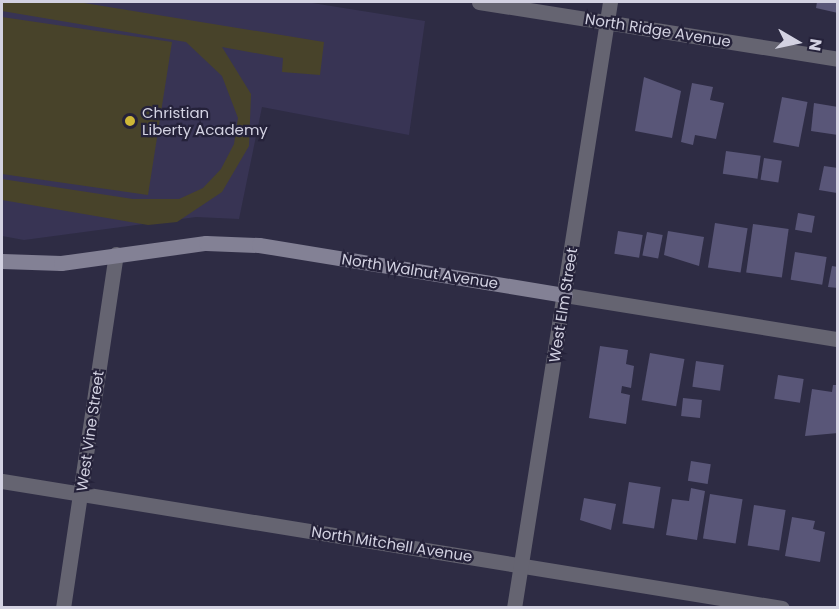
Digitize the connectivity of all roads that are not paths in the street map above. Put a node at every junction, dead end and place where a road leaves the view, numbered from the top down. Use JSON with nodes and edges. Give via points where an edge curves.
{"nodes":[{"id":1,"x":479,"y":2,"type":"edge"},
{"id":2,"x":610,"y":2,"type":"edge"},
{"id":3,"x":607,"y":22,"type":"junction"},
{"id":4,"x":837,"y":59,"type":"edge"},
{"id":5,"x":116,"y":254,"type":"junction"},
{"id":6,"x":2,"y":261,"type":"edge"},
{"id":7,"x":565,"y":295,"type":"junction"},
{"id":8,"x":837,"y":339,"type":"edge"},
{"id":9,"x":2,"y":481,"type":"edge"},
{"id":10,"x":81,"y":494,"type":"junction"},
{"id":11,"x":520,"y":565,"type":"junction"},
{"id":12,"x":63,"y":608,"type":"edge"},
{"id":13,"x":514,"y":608,"type":"edge"},
{"id":14,"x":782,"y":608,"type":"edge"}],
"edges":[{"from":1,"to":3,"type":"street","name":"North Ridge Avenue"},
{"from":2,"to":3,"type":"street","name":"West Elm Street"},
{"from":3,"to":4,"type":"street","name":"North Ridge Avenue"},
{"from":3,"to":7,"type":"street","name":"West Elm Street"},
{"from":5,"to":6,"type":"street","name":"North Walnut Avenue","via":[[61,262]]},
{"from":5,"to":7,"type":"street","name":"North Walnut Avenue","via":[[206,243],[259,245]]},
{"from":5,"to":10,"type":"street","name":"West Vine Street"},
{"from":7,"to":8,"type":"street","name":"North Walnut Avenue"},
{"from":7,"to":11,"type":"street","name":"West Elm Street"},
{"from":9,"to":10,"type":"street","name":"North Mitchell Avenue"},
{"from":10,"to":11,"type":"street","name":"North Mitchell Avenue"},
{"from":10,"to":12,"type":"street","name":"West Vine Street"},
{"from":11,"to":13,"type":"street","name":"West Elm Street"},
{"from":11,"to":14,"type":"street","name":"North Mitchell Avenue"}]}
